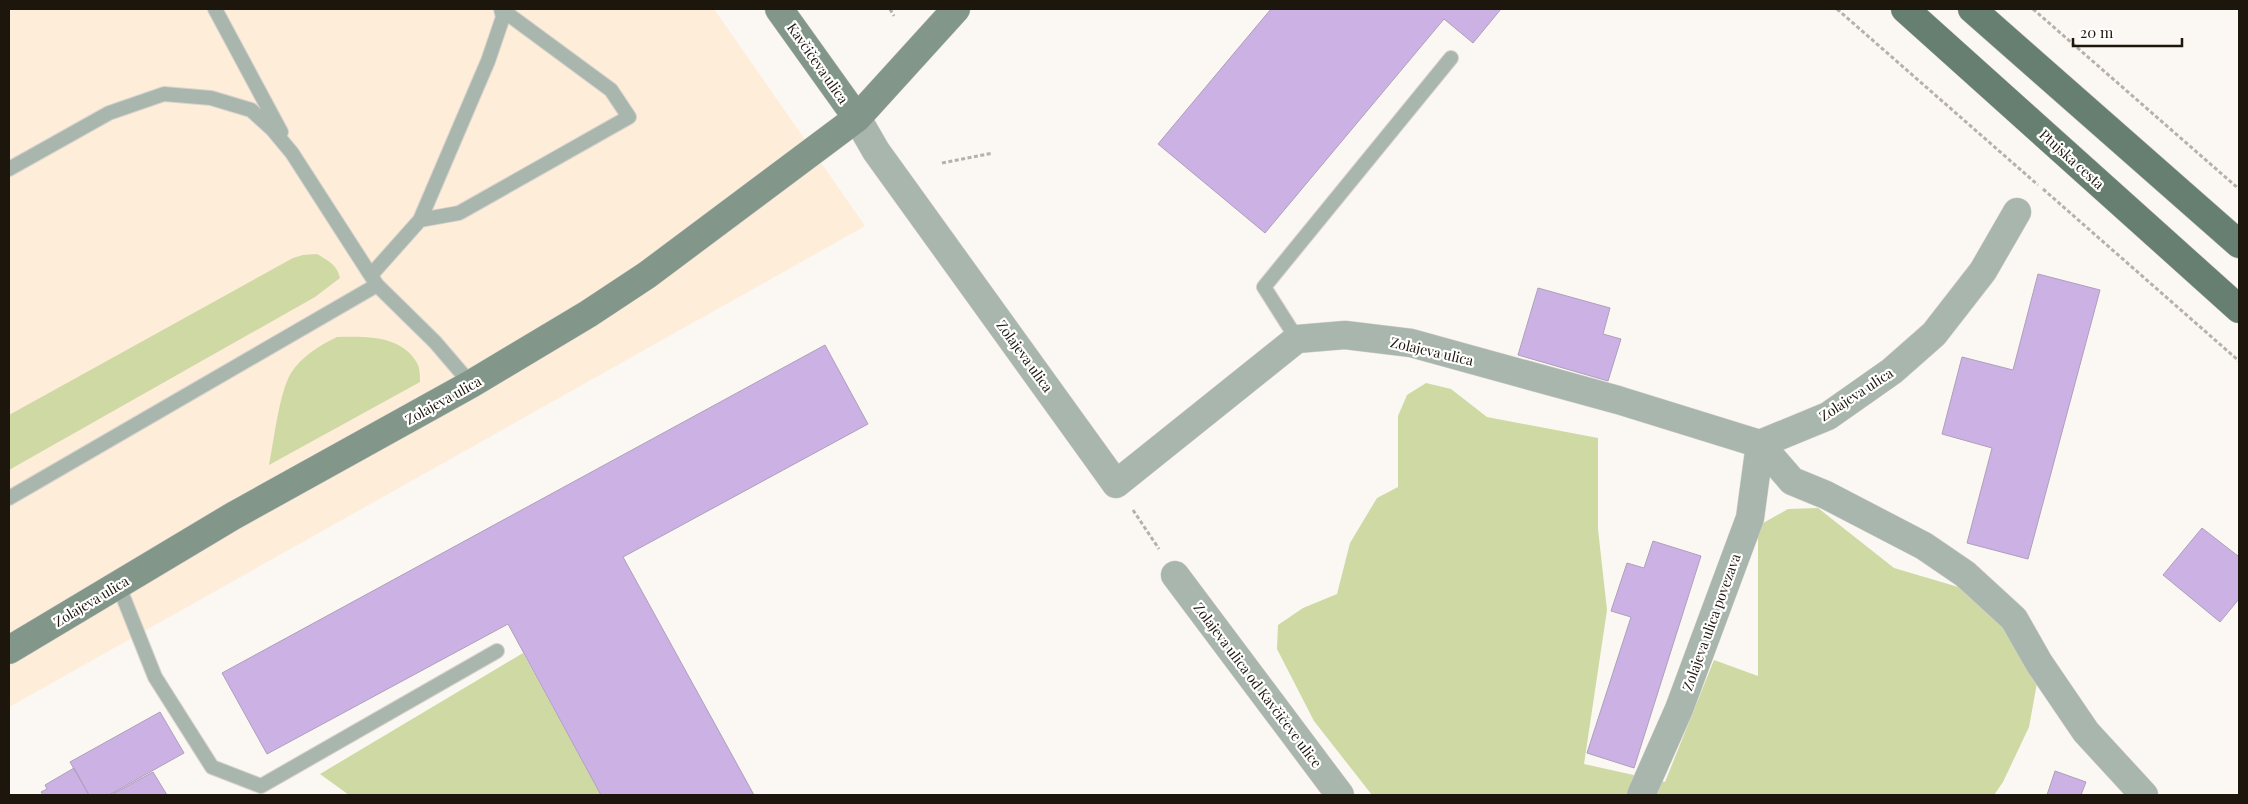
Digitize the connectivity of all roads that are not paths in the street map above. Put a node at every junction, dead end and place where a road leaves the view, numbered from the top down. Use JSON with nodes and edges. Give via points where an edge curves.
{"nodes":[{"id":1,"x":215,"y":9,"type":"edge"},
{"id":2,"x":501,"y":9,"type":"edge"},
{"id":3,"x":779,"y":9,"type":"edge"},
{"id":4,"x":956,"y":9,"type":"edge"},
{"id":5,"x":1905,"y":9,"type":"edge"},
{"id":6,"x":1972,"y":9,"type":"edge"},
{"id":7,"x":1451,"y":58,"type":"dead end"},
{"id":8,"x":857,"y":118,"type":"junction"},
{"id":9,"x":292,"y":153,"type":"junction"},
{"id":10,"x":9,"y":169,"type":"edge"},
{"id":11,"x":2017,"y":212,"type":"dead end"},
{"id":12,"x":420,"y":220,"type":"junction"},
{"id":13,"x":2239,"y":244,"type":"edge"},
{"id":14,"x":374,"y":280,"type":"junction"},
{"id":15,"x":2239,"y":308,"type":"edge"},
{"id":16,"x":1297,"y":339,"type":"junction"},
{"id":17,"x":471,"y":384,"type":"junction"},
{"id":18,"x":1760,"y":444,"type":"junction"},
{"id":19,"x":9,"y":498,"type":"edge"},
{"id":20,"x":1175,"y":575,"type":"road end"},
{"id":21,"x":118,"y":584,"type":"junction"},
{"id":22,"x":9,"y":650,"type":"edge"},
{"id":23,"x":497,"y":651,"type":"dead end"},
{"id":24,"x":1340,"y":795,"type":"edge"},
{"id":25,"x":1641,"y":795,"type":"edge"},
{"id":26,"x":2144,"y":795,"type":"edge"}],
"edges":[{"from":1,"to":9,"type":"lane"},
{"from":2,"to":12,"type":"lane","via":[[503,17],[488,60]]},
{"from":2,"to":12,"type":"lane","via":[[611,90],[629,117],[458,213]]},
{"from":3,"to":8,"type":"street","name":"Kavčičeva ulica"},
{"from":4,"to":8,"type":"street","name":"Zolajeva ulica"},
{"from":5,"to":15,"type":"main road","name":"Ptujska cesta"},
{"from":6,"to":13,"type":"main road"},
{"from":7,"to":16,"type":"lane","via":[[1264,287]]},
{"from":8,"to":16,"type":"street","name":"Zolajeva ulica","via":[[876,151],[1116,484]]},
{"from":8,"to":17,"type":"street","name":"Zolajeva ulica","via":[[647,275]]},
{"from":9,"to":10,"type":"lane","via":[[251,110],[211,98],[164,94],[109,113]]},
{"from":9,"to":14,"type":"lane"},
{"from":11,"to":18,"type":"street","name":"Zolajeva ulica","via":[[1983,270],[1934,334],[1892,371],[1828,416]]},
{"from":12,"to":14,"type":"lane"},
{"from":14,"to":17,"type":"lane"},
{"from":14,"to":19,"type":"lane"},
{"from":16,"to":18,"type":"street","name":"Zolajeva ulica","via":[[1345,335],[1411,343],[1618,400]]},
{"from":17,"to":21,"type":"street","name":"Zolajeva ulica"},
{"from":18,"to":25,"type":"street","name":"Zolajeva ulica povezava","via":[[1750,518],[1678,708]]},
{"from":18,"to":26,"type":"street","via":[[1792,480],[1858,510],[1924,546],[1965,574],[2014,619],[2039,663],[2086,732]]},
{"from":20,"to":24,"type":"street","name":"Zolajeva ulica od Kavčičeve ulice"},
{"from":21,"to":22,"type":"street","name":"Zolajeva ulica"},
{"from":21,"to":23,"type":"lane","via":[[154,677],[212,767],[261,786]]}]}
